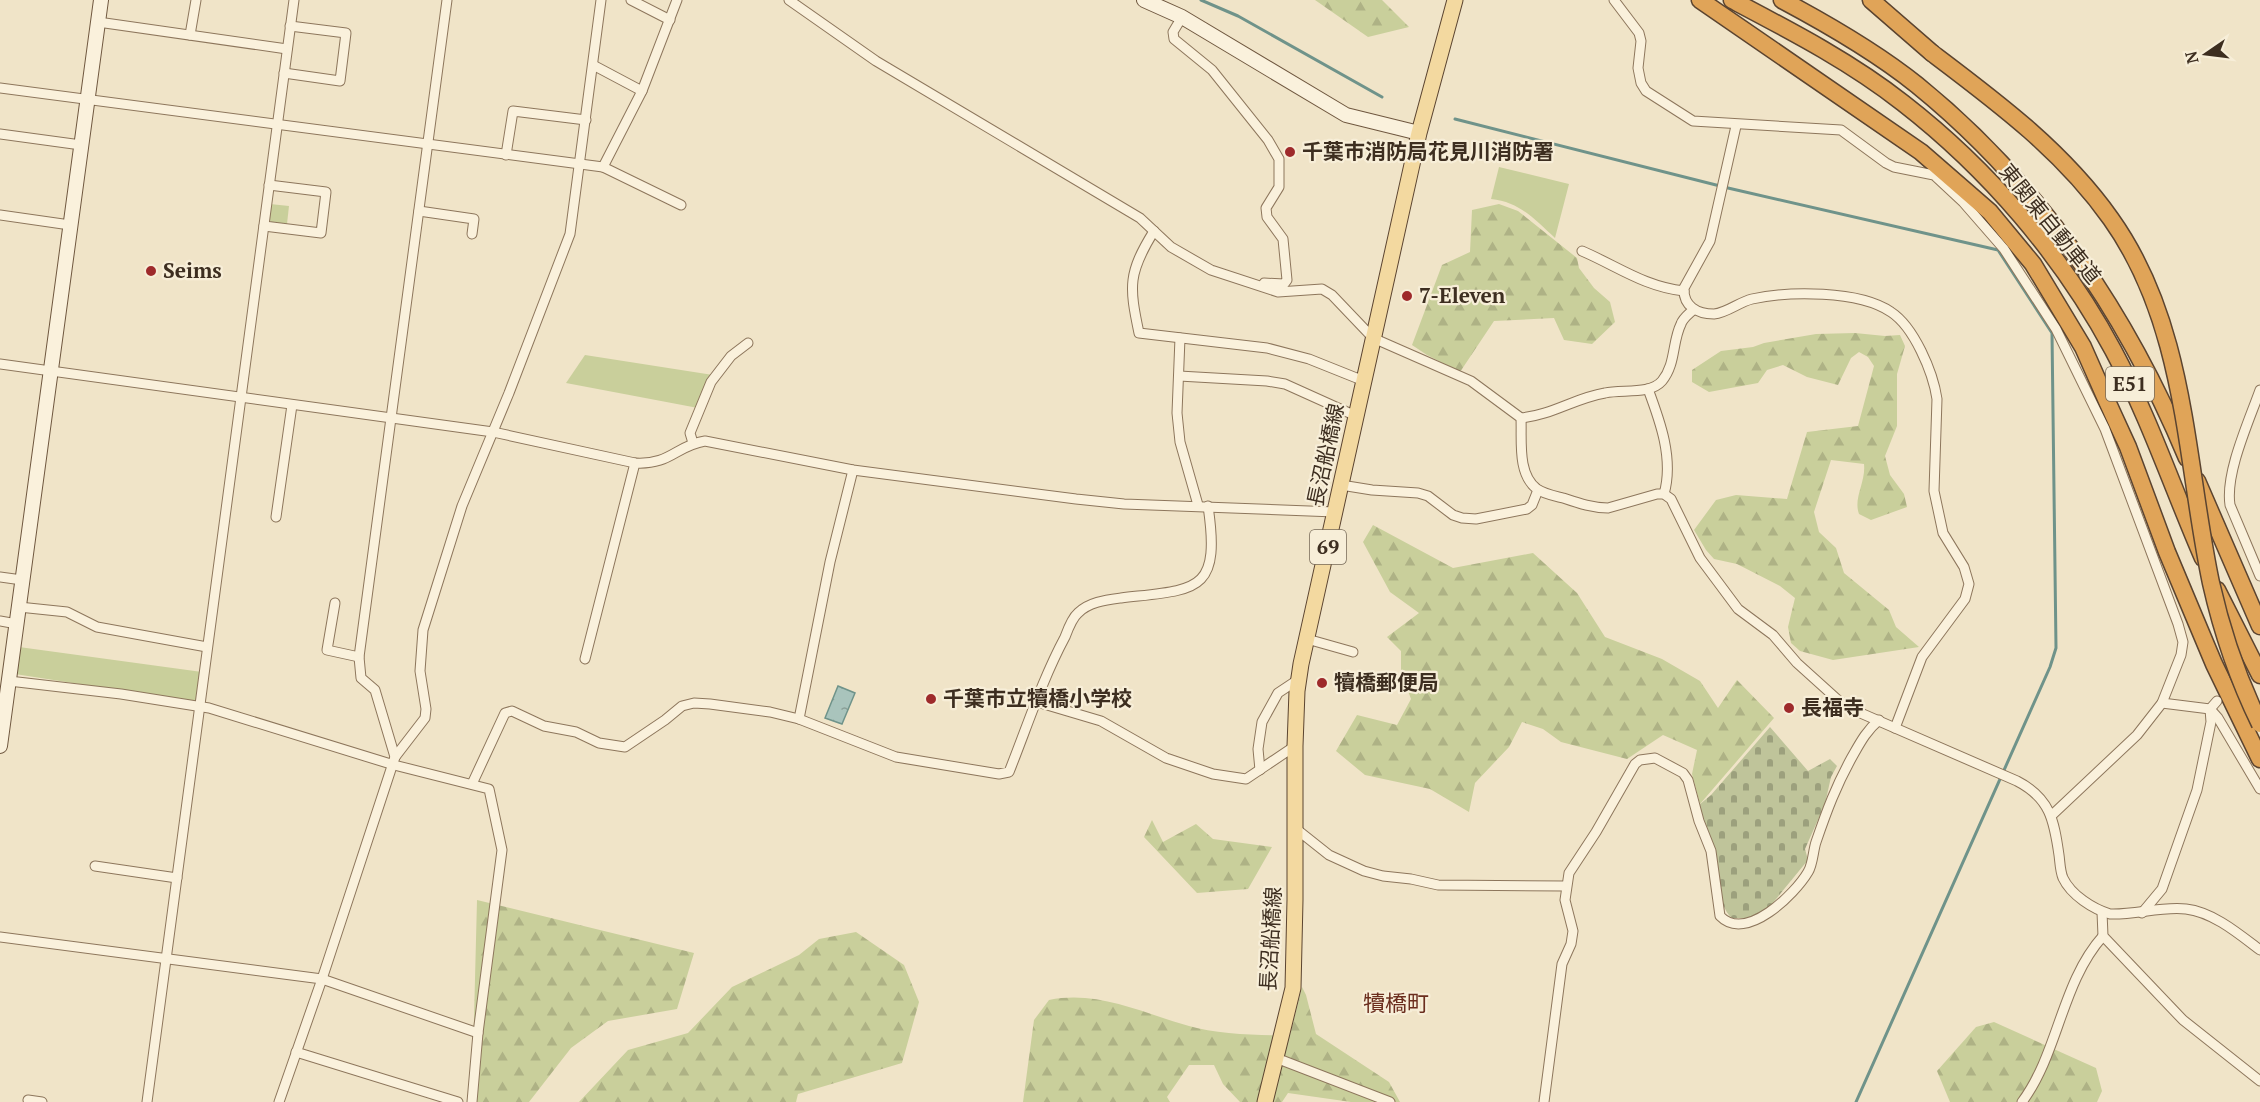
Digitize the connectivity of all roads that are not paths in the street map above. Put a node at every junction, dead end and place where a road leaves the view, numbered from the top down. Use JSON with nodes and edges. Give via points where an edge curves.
{"nodes":[{"id":1,"x":101,"y":0,"type":"edge"},
{"id":2,"x":196,"y":0,"type":"edge"},
{"id":3,"x":294,"y":0,"type":"edge"},
{"id":4,"x":447,"y":0,"type":"edge"},
{"id":5,"x":601,"y":0,"type":"edge"},
{"id":6,"x":631,"y":0,"type":"edge"},
{"id":7,"x":677,"y":0,"type":"edge"},
{"id":8,"x":789,"y":0,"type":"edge"},
{"id":9,"x":1144,"y":0,"type":"edge"},
{"id":10,"x":1455,"y":0,"type":"edge"},
{"id":11,"x":1614,"y":0,"type":"edge"},
{"id":12,"x":1700,"y":0,"type":"edge"},
{"id":13,"x":1732,"y":0,"type":"edge"},
{"id":14,"x":1782,"y":0,"type":"edge"},
{"id":15,"x":1871,"y":0,"type":"edge"},
{"id":16,"x":1182,"y":17,"type":"junction"},
{"id":17,"x":670,"y":20,"type":"junction"},
{"id":18,"x":98,"y":22,"type":"junction"},
{"id":19,"x":290,"y":26,"type":"junction"},
{"id":20,"x":190,"y":35,"type":"junction"},
{"id":21,"x":287,"y":49,"type":"junction"},
{"id":22,"x":593,"y":65,"type":"junction"},
{"id":23,"x":284,"y":73,"type":"junction"},
{"id":24,"x":0,"y":88,"type":"edge"},
{"id":25,"x":642,"y":91,"type":"junction"},
{"id":26,"x":87,"y":99,"type":"junction"},
{"id":27,"x":586,"y":120,"type":"junction"},
{"id":28,"x":276,"y":125,"type":"junction"},
{"id":29,"x":1736,"y":126,"type":"junction"},
{"id":30,"x":1419,"y":133,"type":"junction"},
{"id":31,"x":0,"y":134,"type":"edge"},
{"id":32,"x":81,"y":145,"type":"junction"},
{"id":33,"x":427,"y":145,"type":"junction"},
{"id":34,"x":506,"y":155,"type":"junction"},
{"id":35,"x":579,"y":165,"type":"junction"},
{"id":36,"x":603,"y":167,"type":"junction"},
{"id":37,"x":269,"y":186,"type":"junction"},
{"id":38,"x":681,"y":205,"type":"dead end"},
{"id":39,"x":419,"y":211,"type":"junction"},
{"id":40,"x":0,"y":215,"type":"edge"},
{"id":41,"x":70,"y":225,"type":"junction"},
{"id":42,"x":264,"y":226,"type":"junction"},
{"id":43,"x":1154,"y":231,"type":"junction"},
{"id":44,"x":472,"y":234,"type":"dead end"},
{"id":45,"x":1582,"y":251,"type":"dead end"},
{"id":46,"x":1250,"y":283,"type":"junction"},
{"id":47,"x":1684,"y":291,"type":"junction"},
{"id":48,"x":1693,"y":310,"type":"junction"},
{"id":49,"x":1180,"y":338,"type":"junction"},
{"id":50,"x":1373,"y":338,"type":"junction"},
{"id":51,"x":748,"y":343,"type":"dead end"},
{"id":52,"x":0,"y":364,"type":"edge"},
{"id":53,"x":51,"y":372,"type":"junction"},
{"id":54,"x":1179,"y":376,"type":"junction"},
{"id":55,"x":1364,"y":381,"type":"junction"},
{"id":56,"x":1648,"y":389,"type":"junction"},
{"id":57,"x":2260,"y":390,"type":"edge"},
{"id":58,"x":240,"y":397,"type":"junction"},
{"id":59,"x":292,"y":405,"type":"junction"},
{"id":60,"x":1356,"y":416,"type":"junction"},
{"id":61,"x":1521,"y":418,"type":"junction"},
{"id":62,"x":392,"y":419,"type":"junction"},
{"id":63,"x":493,"y":432,"type":"junction"},
{"id":64,"x":693,"y":443,"type":"junction"},
{"id":65,"x":635,"y":463,"type":"junction"},
{"id":66,"x":853,"y":470,"type":"junction"},
{"id":67,"x":1341,"y":485,"type":"junction"},
{"id":68,"x":1538,"y":490,"type":"junction"},
{"id":69,"x":1664,"y":494,"type":"junction"},
{"id":70,"x":1203,"y":505,"type":"junction"},
{"id":71,"x":1335,"y":512,"type":"junction"},
{"id":72,"x":276,"y":517,"type":"dead end"},
{"id":73,"x":2260,"y":576,"type":"edge"},
{"id":74,"x":0,"y":577,"type":"edge"},
{"id":75,"x":22,"y":580,"type":"junction"},
{"id":76,"x":335,"y":603,"type":"dead end"},
{"id":77,"x":19,"y":607,"type":"junction"},
{"id":78,"x":0,"y":621,"type":"edge"},
{"id":79,"x":17,"y":624,"type":"junction"},
{"id":80,"x":2260,"y":626,"type":"edge"},
{"id":81,"x":1307,"y":639,"type":"junction"},
{"id":82,"x":207,"y":647,"type":"junction"},
{"id":83,"x":1353,"y":652,"type":"dead end"},
{"id":84,"x":359,"y":657,"type":"junction"},
{"id":85,"x":585,"y":659,"type":"dead end"},
{"id":86,"x":2260,"y":675,"type":"edge"},
{"id":87,"x":1299,"y":679,"type":"junction"},
{"id":88,"x":4,"y":681,"type":"edge"},
{"id":89,"x":2217,"y":701,"type":"dead end"},
{"id":90,"x":1037,"y":702,"type":"junction"},
{"id":91,"x":2162,"y":703,"type":"junction"},
{"id":92,"x":200,"y":706,"type":"junction"},
{"id":93,"x":2210,"y":709,"type":"junction"},
{"id":94,"x":799,"y":719,"type":"junction"},
{"id":95,"x":1879,"y":720,"type":"junction"},
{"id":96,"x":2260,"y":724,"type":"edge"},
{"id":97,"x":1895,"y":728,"type":"junction"},
{"id":98,"x":0,"y":746,"type":"edge"},
{"id":99,"x":1295,"y":746,"type":"junction"},
{"id":100,"x":2260,"y":759,"type":"edge"},
{"id":101,"x":395,"y":761,"type":"junction"},
{"id":102,"x":1260,"y":770,"type":"junction"},
{"id":103,"x":472,"y":784,"type":"junction"},
{"id":104,"x":2260,"y":789,"type":"edge"},
{"id":105,"x":2051,"y":816,"type":"junction"},
{"id":106,"x":1295,"y":828,"type":"junction"},
{"id":107,"x":95,"y":866,"type":"dead end"},
{"id":108,"x":177,"y":878,"type":"junction"},
{"id":109,"x":1565,"y":886,"type":"junction"},
{"id":110,"x":2102,"y":912,"type":"junction"},
{"id":111,"x":2142,"y":913,"type":"junction"},
{"id":112,"x":2103,"y":936,"type":"junction"},
{"id":113,"x":0,"y":937,"type":"edge"},
{"id":114,"x":2260,"y":950,"type":"edge"},
{"id":115,"x":166,"y":959,"type":"junction"},
{"id":116,"x":322,"y":979,"type":"junction"},
{"id":117,"x":477,"y":1033,"type":"junction"},
{"id":118,"x":296,"y":1052,"type":"junction"},
{"id":119,"x":1276,"y":1058,"type":"junction"},
{"id":120,"x":2260,"y":1081,"type":"edge"},
{"id":121,"x":27,"y":1100,"type":"dead end"},
{"id":122,"x":42,"y":1102,"type":"edge"},
{"id":123,"x":147,"y":1102,"type":"edge"},
{"id":124,"x":279,"y":1102,"type":"edge"},
{"id":125,"x":458,"y":1102,"type":"edge"},
{"id":126,"x":472,"y":1102,"type":"edge"},
{"id":127,"x":1264,"y":1102,"type":"edge"},
{"id":128,"x":1390,"y":1102,"type":"edge"},
{"id":129,"x":1544,"y":1102,"type":"edge"},
{"id":130,"x":2022,"y":1102,"type":"edge"}],
"edges":[{"from":1,"to":18,"type":"street"},
{"from":2,"to":20,"type":"street"},
{"from":3,"to":19,"type":"street"},
{"from":4,"to":33,"type":"street"},
{"from":5,"to":22,"type":"street"},
{"from":6,"to":17,"type":"street"},
{"from":7,"to":17,"type":"street"},
{"from":8,"to":43,"type":"street","via":[[876,61],[1140,218]]},
{"from":9,"to":16,"type":"street"},
{"from":10,"to":30,"type":"main road","name":"長沼船橋線","number":"69"},
{"from":11,"to":29,"type":"street","via":[[1639,33],[1638,68],[1646,91],[1693,122]]},
{"from":12,"to":100,"type":"highway","via":[[1921,152],[1990,212],[2032,264],[2083,347],[2128,447],[2214,664]]},
{"from":13,"to":86,"type":"highway","name":"東関東自動車道","number":"E51","via":[[1787,28],[1903,102],[1939,132],[2020,215],[2093,316],[2132,388],[2222,600]]},
{"from":14,"to":80,"type":"highway","name":"東関東自動車道","number":"E51","via":[[1877,56],[1954,117],[2036,202],[2076,253],[2155,384]]},
{"from":15,"to":96,"type":"highway","bridge":true,"via":[[2048,146],[2084,183],[2132,254],[2168,342],[2185,418],[2211,583],[2234,662]]},
{"from":16,"to":30,"type":"street","via":[[1346,115]]},
{"from":16,"to":46,"type":"street","via":[[1173,32],[1174,39],[1212,70],[1279,159],[1279,187],[1266,208],[1267,217],[1283,239],[1287,280],[1284,284]]},
{"from":17,"to":25,"type":"street"},
{"from":18,"to":20,"type":"street"},
{"from":18,"to":26,"type":"street"},
{"from":19,"to":21,"type":"street"},
{"from":19,"to":23,"type":"street","via":[[346,33],[340,81]]},
{"from":20,"to":21,"type":"street"},
{"from":21,"to":23,"type":"street"},
{"from":22,"to":25,"type":"street"},
{"from":22,"to":27,"type":"street"},
{"from":23,"to":28,"type":"street"},
{"from":24,"to":26,"type":"street"},
{"from":25,"to":36,"type":"street"},
{"from":26,"to":28,"type":"street"},
{"from":26,"to":32,"type":"street"},
{"from":27,"to":34,"type":"street","via":[[513,111]]},
{"from":27,"to":35,"type":"street"},
{"from":28,"to":33,"type":"street"},
{"from":28,"to":37,"type":"street"},
{"from":29,"to":47,"type":"street","via":[[1710,241]]},
{"from":29,"to":91,"type":"street","via":[[1841,130],[1886,163],[1939,179],[2004,249],[2056,329],[2100,419],[2178,624],[2183,642],[2181,655]]},
{"from":30,"to":50,"type":"main road","name":"長沼船橋線","number":"69"},
{"from":31,"to":32,"type":"street"},
{"from":32,"to":41,"type":"street"},
{"from":33,"to":34,"type":"street"},
{"from":33,"to":39,"type":"street"},
{"from":34,"to":35,"type":"street"},
{"from":35,"to":36,"type":"street"},
{"from":35,"to":63,"type":"street","via":[[570,234]]},
{"from":36,"to":38,"type":"street"},
{"from":37,"to":42,"type":"street"},
{"from":37,"to":42,"type":"street","via":[[326,192],[321,233]]},
{"from":39,"to":44,"type":"street","via":[[474,219]]},
{"from":39,"to":62,"type":"street"},
{"from":40,"to":41,"type":"street"},
{"from":41,"to":53,"type":"street"},
{"from":42,"to":58,"type":"street"},
{"from":43,"to":46,"type":"street","via":[[1190,259]]},
{"from":43,"to":49,"type":"street","via":[[1140,255],[1132,284],[1139,333]]},
{"from":45,"to":47,"type":"street","via":[[1637,279]]},
{"from":46,"to":50,"type":"street","via":[[1278,292],[1322,289]]},
{"from":47,"to":48,"type":"street"},
{"from":48,"to":56,"type":"street","via":[[1680,325],[1667,373]]},
{"from":48,"to":97,"type":"street","via":[[1714,314],[1752,299],[1790,294],[1842,297],[1888,310],[1915,339],[1937,399],[1933,480],[1940,520],[1969,584],[1965,598],[1923,657]]},
{"from":49,"to":54,"type":"street"},
{"from":49,"to":55,"type":"street","via":[[1267,348],[1309,359]]},
{"from":50,"to":55,"type":"main road","name":"長沼船橋線","number":"69"},
{"from":50,"to":61,"type":"street","via":[[1471,381]]},
{"from":51,"to":64,"type":"street","via":[[731,356],[711,382],[690,433]]},
{"from":52,"to":53,"type":"street"},
{"from":53,"to":58,"type":"street"},
{"from":53,"to":75,"type":"street"},
{"from":54,"to":60,"type":"street","via":[[1276,382]]},
{"from":54,"to":70,"type":"street","via":[[1179,442]]},
{"from":55,"to":60,"type":"main road","name":"長沼船橋線","number":"69"},
{"from":56,"to":61,"type":"street","via":[[1606,393],[1541,416]]},
{"from":56,"to":69,"type":"street","via":[[1664,432]]},
{"from":57,"to":73,"type":"street","via":[[2237,455],[2228,495]]},
{"from":58,"to":59,"type":"street"},
{"from":58,"to":82,"type":"street"},
{"from":59,"to":62,"type":"street"},
{"from":59,"to":72,"type":"street"},
{"from":60,"to":67,"type":"main road","name":"長沼船橋線","number":"69"},
{"from":61,"to":68,"type":"street","via":[[1523,465],[1526,476]]},
{"from":62,"to":63,"type":"street"},
{"from":62,"to":84,"type":"street"},
{"from":63,"to":65,"type":"street"},
{"from":63,"to":101,"type":"street","via":[[462,506],[423,630],[420,671],[425,718]]},
{"from":64,"to":65,"type":"street","via":[[667,460]]},
{"from":64,"to":66,"type":"street","via":[[705,441]]},
{"from":65,"to":85,"type":"street"},
{"from":66,"to":70,"type":"street","via":[[1124,504]]},
{"from":66,"to":94,"type":"street"},
{"from":67,"to":68,"type":"street","via":[[1418,493],[1437,501],[1453,515],[1476,519],[1527,509]]},
{"from":67,"to":71,"type":"main road","name":"長沼船橋線","number":"69"},
{"from":68,"to":69,"type":"street","via":[[1601,508]]},
{"from":69,"to":95,"type":"street","via":[[1671,500],[1700,558],[1738,609],[1773,635],[1838,700]]},
{"from":70,"to":71,"type":"street"},
{"from":70,"to":90,"type":"street","via":[[1212,554],[1201,580],[1180,591],[1111,599],[1089,605],[1076,614]]},
{"from":71,"to":81,"type":"main road","name":"長沼船橋線","number":"69"},
{"from":74,"to":75,"type":"street"},
{"from":75,"to":77,"type":"street"},
{"from":76,"to":84,"type":"street","via":[[327,650]]},
{"from":77,"to":79,"type":"street"},
{"from":77,"to":82,"type":"street","via":[[67,612],[97,627]]},
{"from":78,"to":79,"type":"street"},
{"from":79,"to":88,"type":"street"},
{"from":81,"to":83,"type":"street"},
{"from":81,"to":87,"type":"main road","name":"長沼船橋線","number":"69"},
{"from":82,"to":92,"type":"street"},
{"from":84,"to":101,"type":"street","via":[[361,678],[375,690]]},
{"from":87,"to":99,"type":"main road","name":"長沼船橋線","number":"69"},
{"from":87,"to":102,"type":"street","via":[[1278,693],[1262,722]]},
{"from":88,"to":92,"type":"street"},
{"from":88,"to":98,"type":"street"},
{"from":89,"to":93,"type":"street"},
{"from":90,"to":94,"type":"street","via":[[1009,772],[999,774],[896,757]]},
{"from":90,"to":102,"type":"street","via":[[1101,721],[1166,758],[1213,774],[1246,779]]},
{"from":91,"to":93,"type":"street"},
{"from":91,"to":105,"type":"street","via":[[2137,735]]},
{"from":92,"to":101,"type":"street"},
{"from":92,"to":108,"type":"street"},
{"from":93,"to":104,"type":"street"},
{"from":93,"to":111,"type":"street","via":[[2211,722],[2197,790],[2162,889]]},
{"from":94,"to":103,"type":"street","via":[[694,703],[682,706],[625,747],[544,726],[512,711],[505,713]]},
{"from":95,"to":97,"type":"street"},
{"from":95,"to":109,"type":"street","via":[[1864,736],[1833,792],[1809,871],[1774,910],[1761,918],[1732,923],[1720,916],[1711,851],[1688,780],[1683,772],[1655,758],[1635,764],[1573,865]]},
{"from":97,"to":105,"type":"street","via":[[2028,787],[2044,801]]},
{"from":99,"to":102,"type":"street"},
{"from":99,"to":106,"type":"main road","name":"長沼船橋線","number":"69"},
{"from":101,"to":103,"type":"street"},
{"from":101,"to":116,"type":"street"},
{"from":103,"to":117,"type":"street","via":[[489,789],[502,850]]},
{"from":105,"to":110,"type":"street","via":[[2067,885]]},
{"from":106,"to":109,"type":"street","via":[[1346,865],[1383,876],[1438,885]]},
{"from":106,"to":119,"type":"main road","name":"長沼船橋線","number":"69","via":[[1293,988]]},
{"from":107,"to":108,"type":"street"},
{"from":108,"to":115,"type":"street"},
{"from":109,"to":129,"type":"street","via":[[1564,900],[1573,931],[1562,964]]},
{"from":110,"to":111,"type":"street"},
{"from":110,"to":112,"type":"street"},
{"from":111,"to":114,"type":"street","via":[[2186,909],[2199,912]]},
{"from":112,"to":120,"type":"street","via":[[2183,1020]]},
{"from":112,"to":130,"type":"street","via":[[2075,983],[2045,1062]]},
{"from":113,"to":115,"type":"street"},
{"from":115,"to":116,"type":"street"},
{"from":115,"to":123,"type":"street"},
{"from":116,"to":117,"type":"street"},
{"from":116,"to":118,"type":"street"},
{"from":117,"to":126,"type":"street"},
{"from":118,"to":124,"type":"street"},
{"from":118,"to":125,"type":"street"},
{"from":119,"to":127,"type":"main road","name":"長沼船橋線","number":"69"},
{"from":119,"to":128,"type":"street"},
{"from":121,"to":122,"type":"street"}]}
